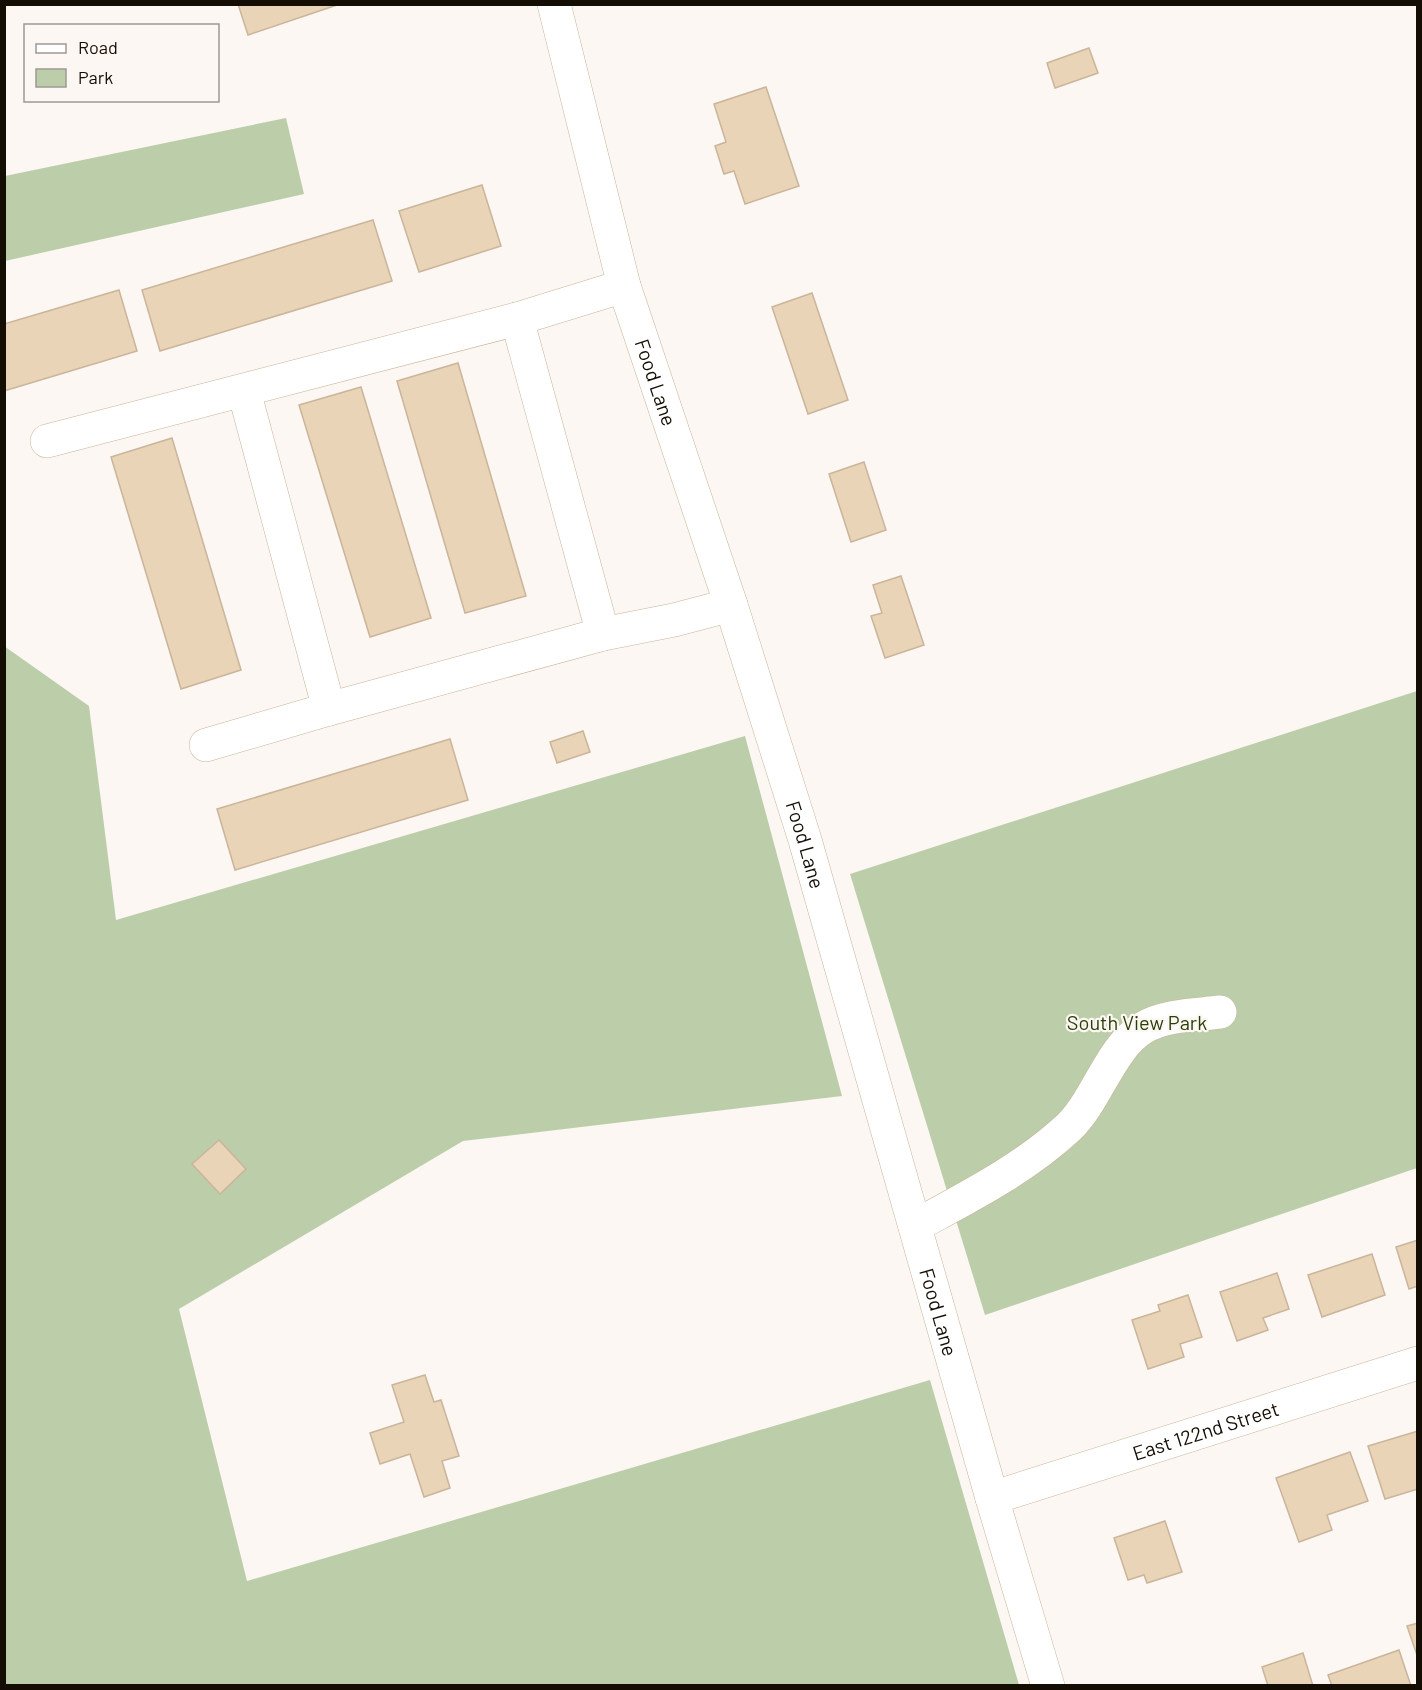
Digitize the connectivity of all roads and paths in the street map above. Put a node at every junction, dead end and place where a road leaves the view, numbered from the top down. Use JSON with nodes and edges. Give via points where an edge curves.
{"nodes":[{"id":1,"x":554,"y":4,"type":"edge"},
{"id":2,"x":624,"y":286,"type":"junction"},
{"id":3,"x":517,"y":319,"type":"junction"},
{"id":4,"x":244,"y":391,"type":"junction"},
{"id":5,"x":47,"y":441,"type":"dead end"},
{"id":6,"x":731,"y":605,"type":"junction"},
{"id":7,"x":603,"y":634,"type":"junction"},
{"id":8,"x":329,"y":709,"type":"junction"},
{"id":9,"x":206,"y":745,"type":"dead end"},
{"id":10,"x":1220,"y":1012,"type":"dead end"},
{"id":11,"x":915,"y":1226,"type":"junction"},
{"id":12,"x":1418,"y":1363,"type":"edge"},
{"id":13,"x":992,"y":1498,"type":"junction"},
{"id":14,"x":1048,"y":1686,"type":"edge"}],
"edges":[{"from":1,"to":2,"type":"street","name":"Food Lane"},
{"from":2,"to":3,"type":"street"},
{"from":2,"to":6,"type":"street","name":"Food Lane"},
{"from":3,"to":4,"type":"street"},
{"from":3,"to":7,"type":"street"},
{"from":4,"to":5,"type":"street"},
{"from":4,"to":8,"type":"street"},
{"from":6,"to":7,"type":"street"},
{"from":6,"to":11,"type":"street","name":"Food Lane","via":[[805,840]]},
{"from":7,"to":8,"type":"street"},
{"from":8,"to":9,"type":"street"},
{"from":10,"to":11,"type":"street","via":[[1168,1019],[1143,1028],[1122,1047],[1071,1125],[991,1184]]},
{"from":11,"to":13,"type":"street","name":"Food Lane"},
{"from":12,"to":13,"type":"street","name":"East 122nd Street"},
{"from":13,"to":14,"type":"street","name":"Food Lane"}]}
